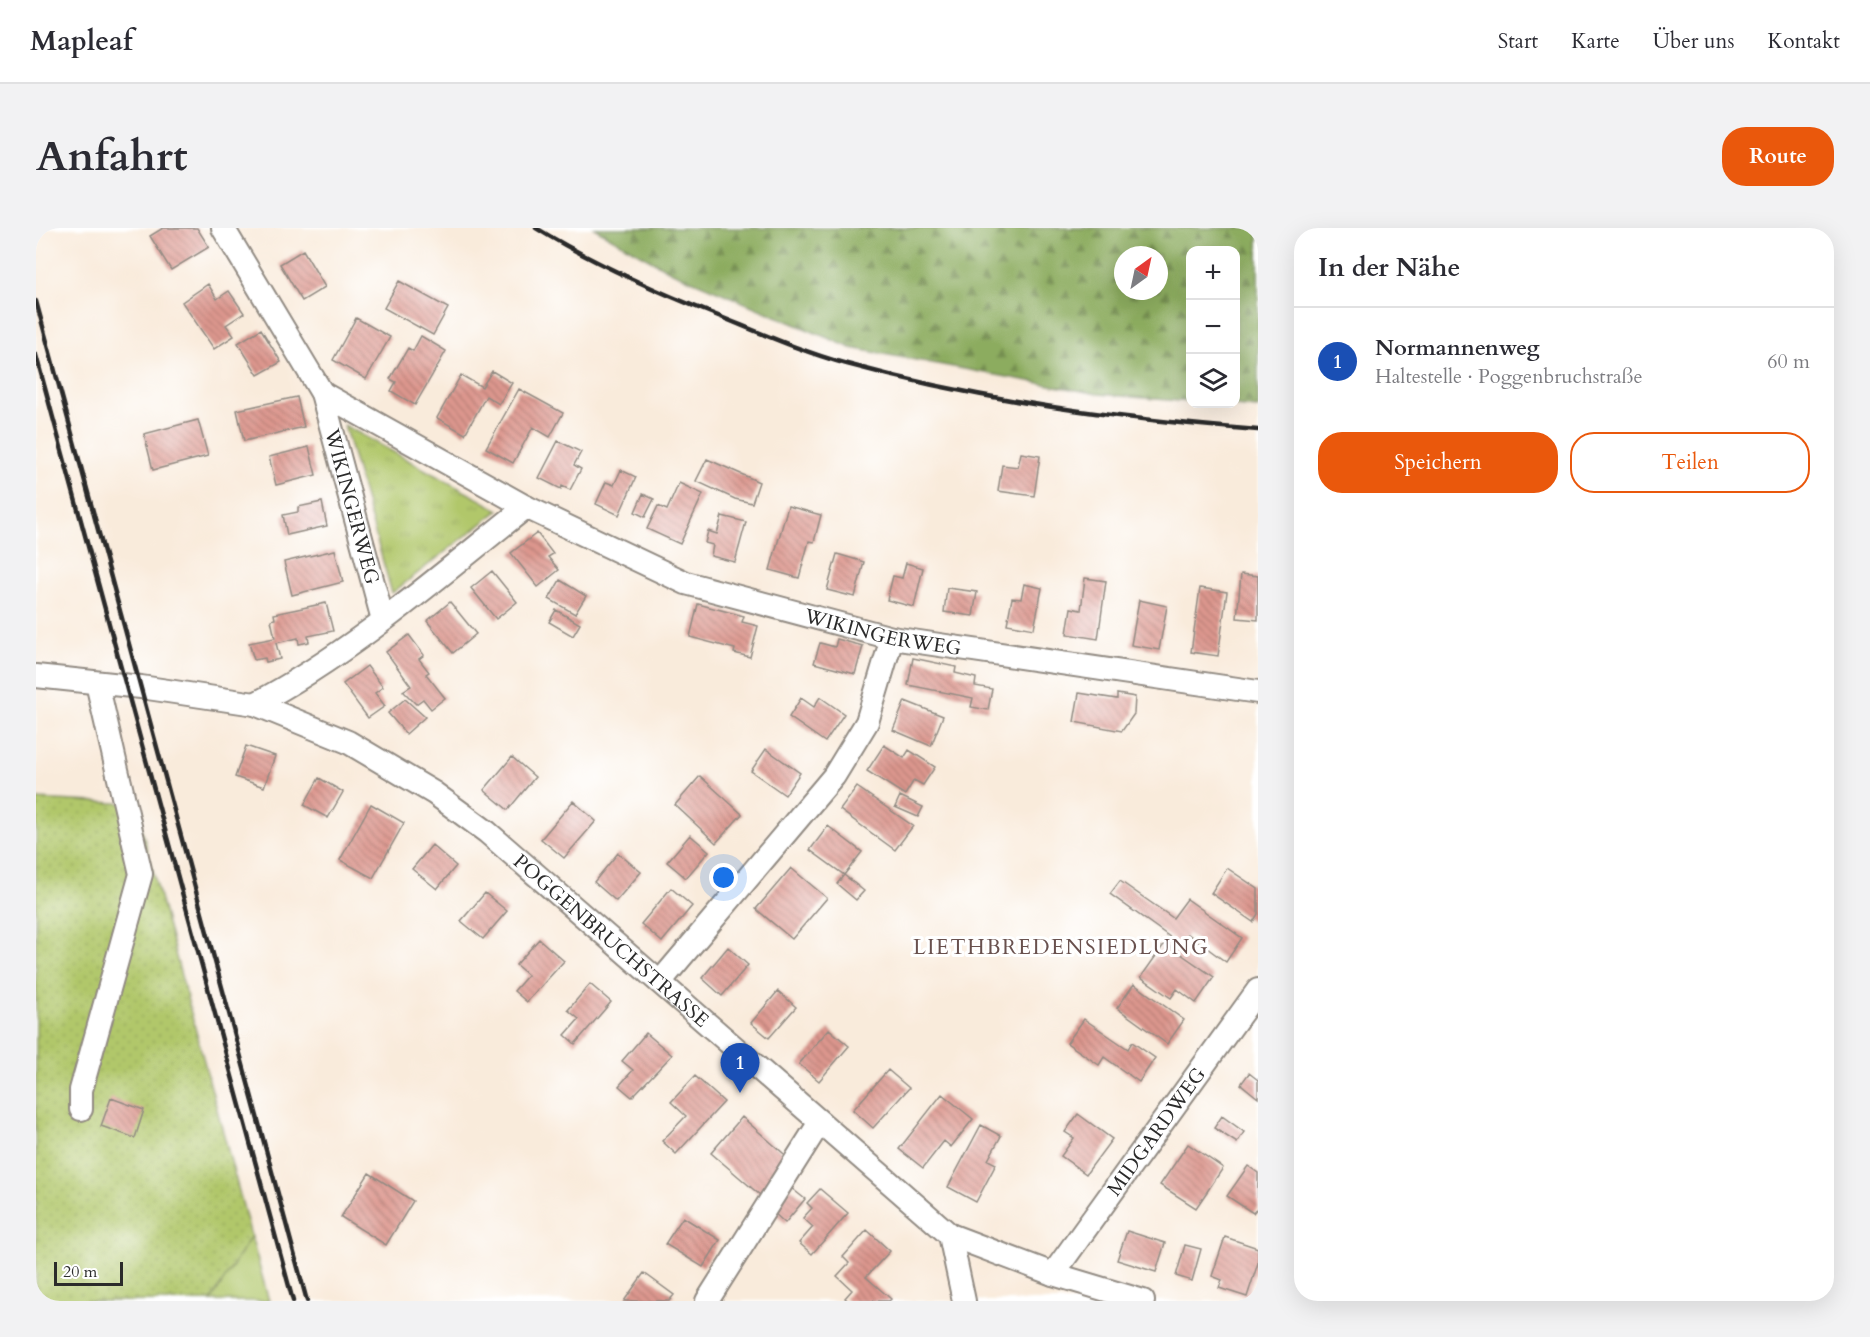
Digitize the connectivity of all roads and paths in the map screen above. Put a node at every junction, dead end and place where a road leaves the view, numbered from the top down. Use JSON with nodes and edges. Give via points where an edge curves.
{"nodes":[{"id":1,"x":223,"y":228,"type":"edge"},
{"id":2,"x":322,"y":393,"type":"junction"},
{"id":3,"x":526,"y":507,"type":"junction"},
{"id":4,"x":383,"y":620,"type":"junction"},
{"id":5,"x":892,"y":638,"type":"junction"},
{"id":6,"x":36,"y":676,"type":"edge"},
{"id":7,"x":97,"y":683,"type":"junction"},
{"id":8,"x":1258,"y":692,"type":"edge"},
{"id":9,"x":255,"y":704,"type":"junction"},
{"id":10,"x":660,"y":982,"type":"junction"},
{"id":11,"x":1258,"y":990,"type":"edge"},
{"id":12,"x":81,"y":1109,"type":"dead end"},
{"id":13,"x":820,"y":1122,"type":"junction"},
{"id":14,"x":950,"y":1234,"type":"junction"},
{"id":15,"x":1053,"y":1274,"type":"junction"},
{"id":16,"x":707,"y":1301,"type":"edge"},
{"id":17,"x":964,"y":1301,"type":"edge"},
{"id":18,"x":1143,"y":1301,"type":"edge"}],
"edges":[{"from":1,"to":2,"type":"street","name":"WIKINGERWEG"},
{"from":2,"to":3,"type":"street","name":"WIKINGERWEG"},
{"from":2,"to":4,"type":"street","name":"WIKINGERWEG"},
{"from":3,"to":4,"type":"street","name":"WIKINGERWEG"},
{"from":3,"to":5,"type":"street","name":"WIKINGERWEG","via":[[686,583]]},
{"from":4,"to":9,"type":"street","name":"WIKINGERWEG","via":[[293,684]]},
{"from":5,"to":8,"type":"street","name":"WIKINGERWEG"},
{"from":5,"to":10,"type":"street","via":[[867,722],[834,776]]},
{"from":6,"to":7,"type":"street","name":"POGGENBRUCHSTRASSE"},
{"from":7,"to":9,"type":"street","name":"POGGENBRUCHSTRASSE"},
{"from":7,"to":12,"type":"street","via":[[141,874],[81,1090]]},
{"from":9,"to":10,"type":"street","name":"POGGENBRUCHSTRASSE","via":[[348,742],[434,793],[487,832]]},
{"from":10,"to":13,"type":"street","name":"POGGENBRUCHSTRASSE"},
{"from":11,"to":15,"type":"street","name":"MIDGARDWEG"},
{"from":13,"to":14,"type":"street","name":"POGGENBRUCHSTRASSE"},
{"from":13,"to":16,"type":"street"},
{"from":14,"to":15,"type":"street","name":"POGGENBRUCHSTRASSE"},
{"from":14,"to":17,"type":"street"},
{"from":15,"to":18,"type":"street","name":"POGGENBRUCHSTRASSE"}]}
